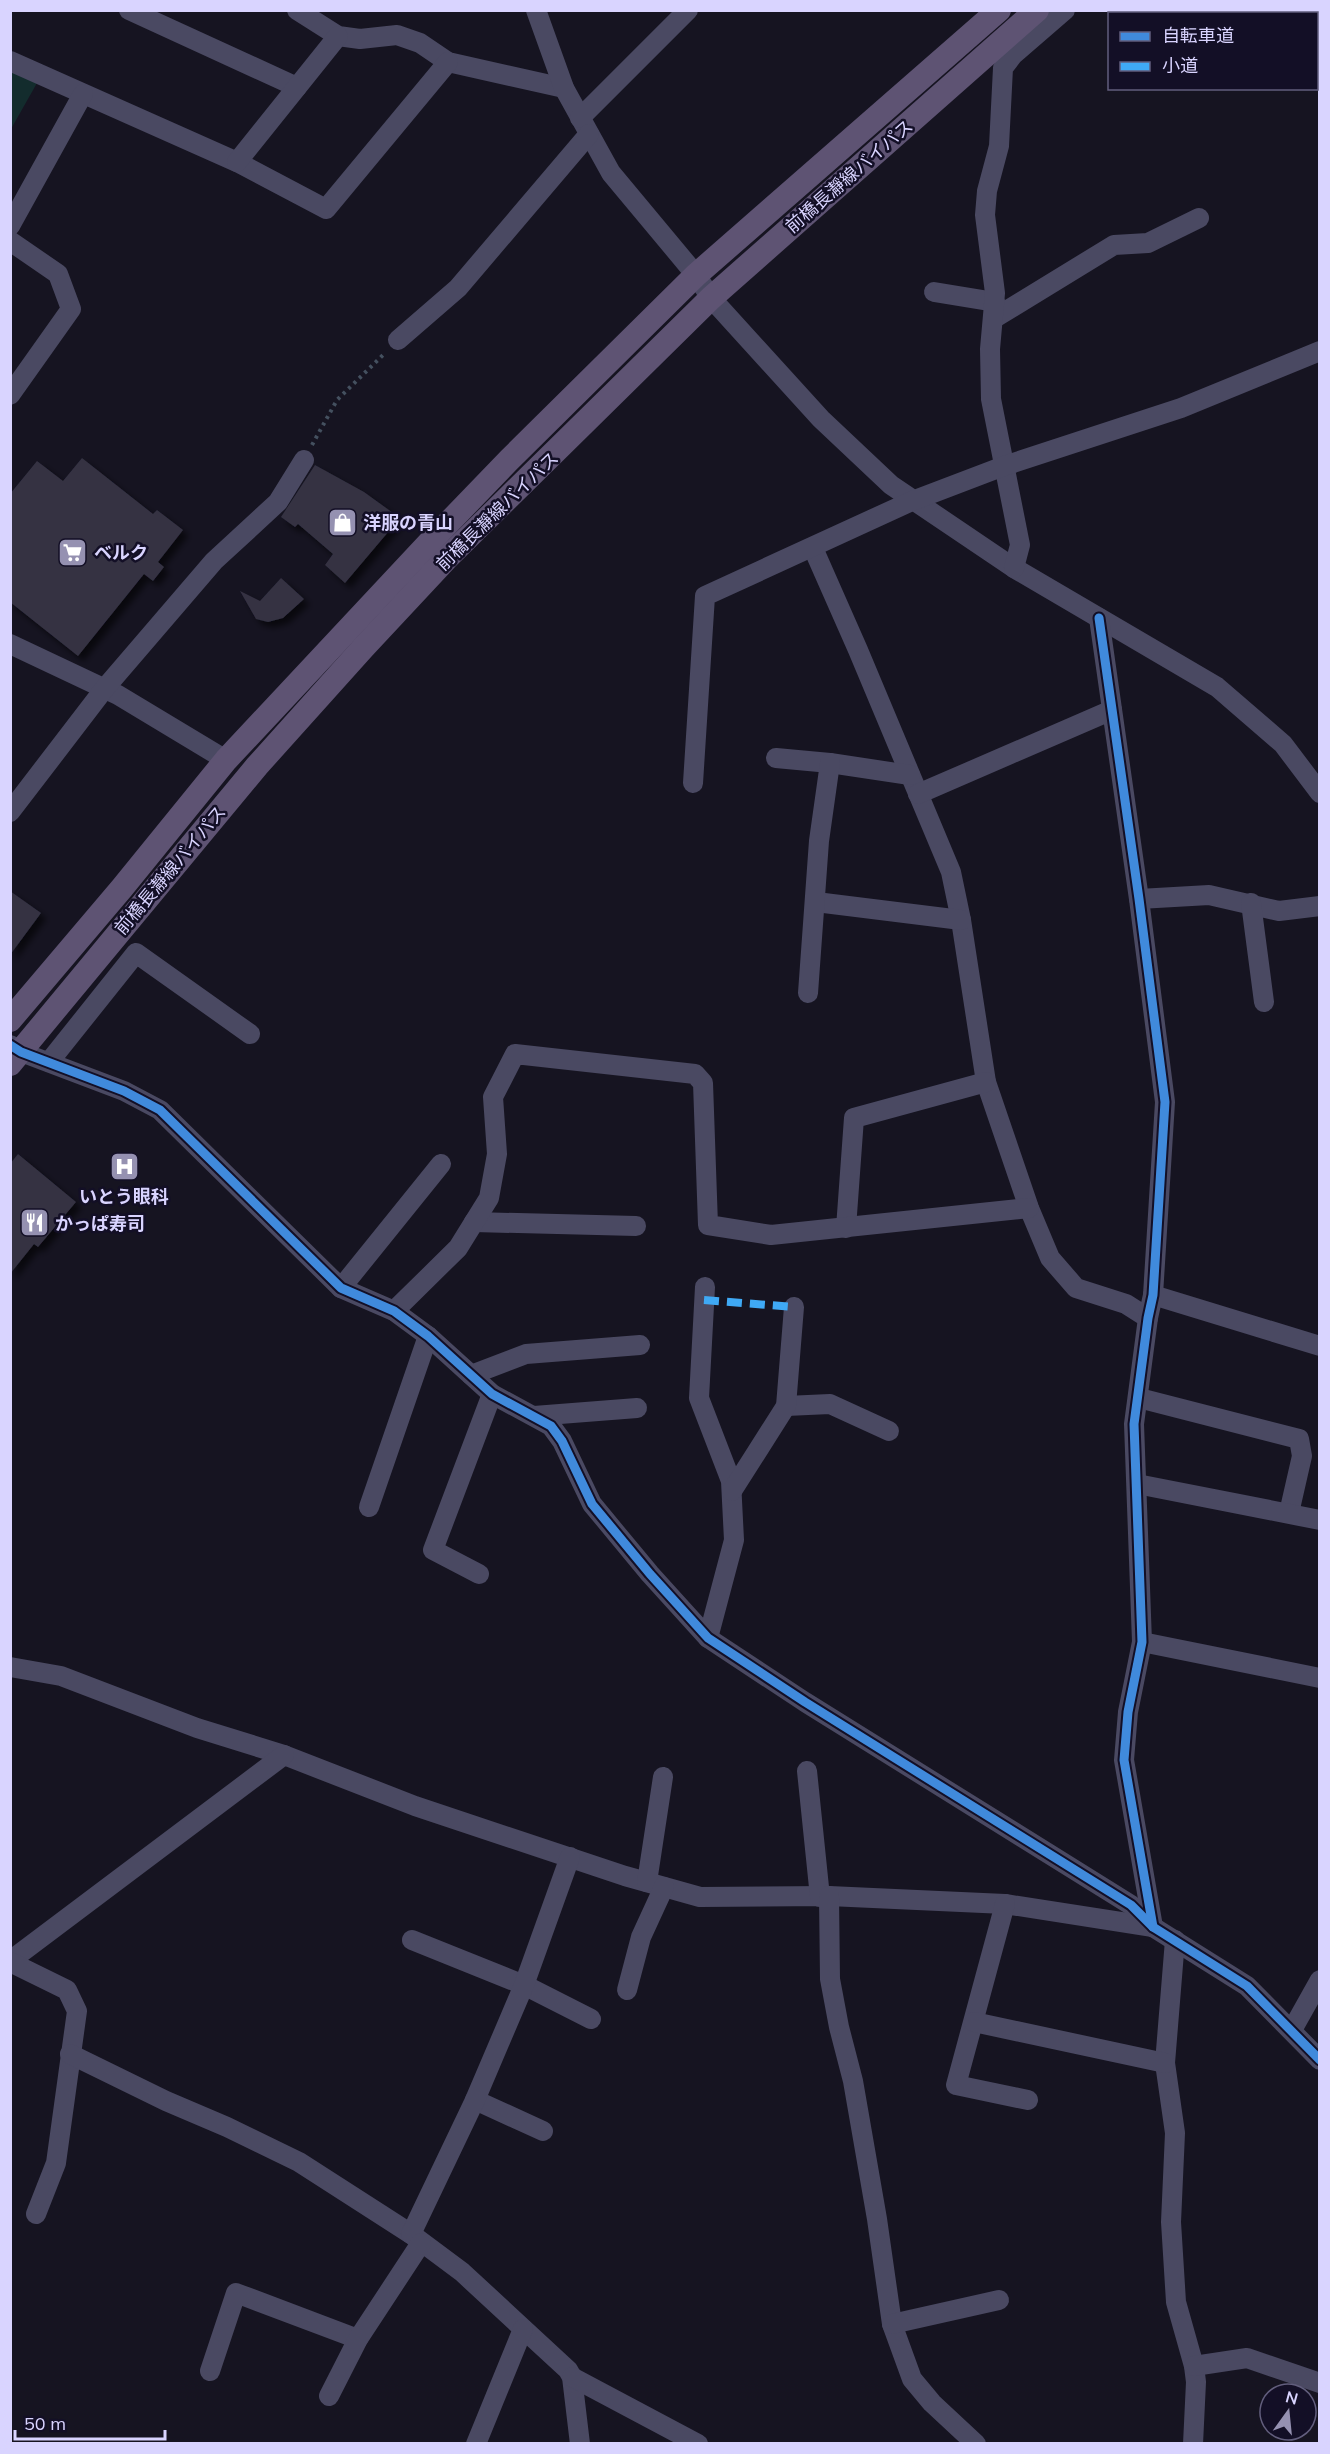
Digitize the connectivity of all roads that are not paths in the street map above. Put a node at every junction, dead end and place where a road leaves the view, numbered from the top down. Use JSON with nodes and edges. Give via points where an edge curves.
{"nodes":[{"id":1,"x":129,"y":10,"type":"edge"},
{"id":2,"x":297,"y":10,"type":"edge"},
{"id":3,"x":536,"y":10,"type":"edge"},
{"id":4,"x":688,"y":10,"type":"edge"},
{"id":5,"x":999,"y":10,"type":"edge"},
{"id":6,"x":1037,"y":10,"type":"edge"},
{"id":7,"x":1065,"y":10,"type":"edge"},
{"id":8,"x":338,"y":36,"type":"junction"},
{"id":9,"x":10,"y":61,"type":"edge"},
{"id":10,"x":447,"y":62,"type":"junction"},
{"id":11,"x":297,"y":87,"type":"junction"},
{"id":12,"x":564,"y":88,"type":"junction"},
{"id":13,"x":83,"y":94,"type":"junction"},
{"id":14,"x":584,"y":126,"type":"junction"},
{"id":15,"x":237,"y":162,"type":"junction"},
{"id":16,"x":1199,"y":218,"type":"dead end"},
{"id":17,"x":10,"y":225,"type":"edge"},
{"id":18,"x":10,"y":241,"type":"edge"},
{"id":19,"x":696,"y":275,"type":"junction"},
{"id":20,"x":934,"y":292,"type":"dead end"},
{"id":21,"x":711,"y":298,"type":"junction"},
{"id":22,"x":994,"y":310,"type":"junction"},
{"id":23,"x":398,"y":340,"type":"road end"},
{"id":24,"x":1320,"y":351,"type":"edge"},
{"id":25,"x":13,"y":388,"type":"edge"},
{"id":26,"x":304,"y":460,"type":"road end"},
{"id":27,"x":1004,"y":466,"type":"junction"},
{"id":28,"x":912,"y":501,"type":"junction"},
{"id":29,"x":813,"y":548,"type":"junction"},
{"id":30,"x":1014,"y":568,"type":"junction"},
{"id":31,"x":1100,"y":618,"type":"junction"},
{"id":32,"x":10,"y":644,"type":"edge"},
{"id":33,"x":105,"y":688,"type":"junction"},
{"id":34,"x":1113,"y":710,"type":"junction"},
{"id":35,"x":776,"y":758,"type":"dead end"},
{"id":36,"x":226,"y":760,"type":"junction"},
{"id":37,"x":830,"y":763,"type":"junction"},
{"id":38,"x":910,"y":775,"type":"junction"},
{"id":39,"x":693,"y":783,"type":"dead end"},
{"id":40,"x":1320,"y":793,"type":"edge"},
{"id":41,"x":918,"y":794,"type":"junction"},
{"id":42,"x":10,"y":812,"type":"edge"},
{"id":43,"x":1140,"y":899,"type":"junction"},
{"id":44,"x":816,"y":902,"type":"junction"},
{"id":45,"x":1251,"y":903,"type":"junction"},
{"id":46,"x":1320,"y":906,"type":"edge"},
{"id":47,"x":962,"y":920,"type":"junction"},
{"id":48,"x":808,"y":993,"type":"dead end"},
{"id":49,"x":1264,"y":1002,"type":"dead end"},
{"id":50,"x":10,"y":1020,"type":"edge"},
{"id":51,"x":250,"y":1034,"type":"dead end"},
{"id":52,"x":14,"y":1053,"type":"edge"},
{"id":53,"x":49,"y":1062,"type":"junction"},
{"id":54,"x":986,"y":1082,"type":"junction"},
{"id":55,"x":441,"y":1164,"type":"dead end"},
{"id":56,"x":1029,"y":1208,"type":"junction"},
{"id":57,"x":474,"y":1222,"type":"junction"},
{"id":58,"x":636,"y":1226,"type":"dead end"},
{"id":59,"x":846,"y":1228,"type":"junction"},
{"id":60,"x":705,"y":1287,"type":"dead end"},
{"id":61,"x":341,"y":1288,"type":"junction"},
{"id":62,"x":1154,"y":1295,"type":"junction"},
{"id":63,"x":794,"y":1307,"type":"dead end"},
{"id":64,"x":394,"y":1311,"type":"junction"},
{"id":65,"x":1148,"y":1318,"type":"junction"},
{"id":66,"x":428,"y":1335,"type":"junction"},
{"id":67,"x":640,"y":1345,"type":"dead end"},
{"id":68,"x":1320,"y":1346,"type":"edge"},
{"id":69,"x":471,"y":1375,"type":"junction"},
{"id":70,"x":492,"y":1394,"type":"junction"},
{"id":71,"x":1139,"y":1398,"type":"junction"},
{"id":72,"x":786,"y":1406,"type":"junction"},
{"id":73,"x":637,"y":1408,"type":"dead end"},
{"id":74,"x":534,"y":1416,"type":"junction"},
{"id":75,"x":889,"y":1431,"type":"dead end"},
{"id":76,"x":1311,"y":1458,"type":"edge"},
{"id":77,"x":1137,"y":1484,"type":"junction"},
{"id":78,"x":732,"y":1491,"type":"junction"},
{"id":79,"x":369,"y":1507,"type":"dead end"},
{"id":80,"x":1289,"y":1513,"type":"junction"},
{"id":81,"x":1320,"y":1520,"type":"edge"},
{"id":82,"x":479,"y":1574,"type":"dead end"},
{"id":83,"x":708,"y":1638,"type":"junction"},
{"id":84,"x":1142,"y":1642,"type":"junction"},
{"id":85,"x":10,"y":1667,"type":"edge"},
{"id":86,"x":1320,"y":1678,"type":"edge"},
{"id":87,"x":284,"y":1755,"type":"junction"},
{"id":88,"x":807,"y":1771,"type":"dead end"},
{"id":89,"x":663,"y":1777,"type":"dead end"},
{"id":90,"x":570,"y":1857,"type":"junction"},
{"id":91,"x":655,"y":1885,"type":"junction"},
{"id":92,"x":824,"y":1897,"type":"junction"},
{"id":93,"x":1005,"y":1904,"type":"junction"},
{"id":94,"x":1153,"y":1927,"type":"junction"},
{"id":95,"x":412,"y":1940,"type":"dead end"},
{"id":96,"x":1175,"y":1941,"type":"junction"},
{"id":97,"x":10,"y":1962,"type":"edge"},
{"id":98,"x":1320,"y":1980,"type":"edge"},
{"id":99,"x":524,"y":1985,"type":"junction"},
{"id":100,"x":627,"y":1990,"type":"dead end"},
{"id":101,"x":591,"y":2019,"type":"dead end"},
{"id":102,"x":974,"y":2022,"type":"junction"},
{"id":103,"x":1292,"y":2030,"type":"junction"},
{"id":104,"x":70,"y":2054,"type":"junction"},
{"id":105,"x":1320,"y":2060,"type":"edge"},
{"id":106,"x":1165,"y":2063,"type":"junction"},
{"id":107,"x":475,"y":2100,"type":"junction"},
{"id":108,"x":1028,"y":2100,"type":"dead end"},
{"id":109,"x":543,"y":2131,"type":"dead end"},
{"id":110,"x":36,"y":2214,"type":"dead end"},
{"id":111,"x":416,"y":2238,"type":"junction"},
{"id":112,"x":999,"y":2300,"type":"dead end"},
{"id":113,"x":892,"y":2324,"type":"junction"},
{"id":114,"x":523,"y":2329,"type":"junction"},
{"id":115,"x":358,"y":2339,"type":"junction"},
{"id":116,"x":1194,"y":2367,"type":"junction"},
{"id":117,"x":210,"y":2371,"type":"dead end"},
{"id":118,"x":572,"y":2377,"type":"junction"},
{"id":119,"x":1320,"y":2384,"type":"edge"},
{"id":120,"x":329,"y":2396,"type":"dead end"},
{"id":121,"x":476,"y":2444,"type":"edge"},
{"id":122,"x":580,"y":2444,"type":"edge"},
{"id":123,"x":698,"y":2444,"type":"edge"},
{"id":124,"x":976,"y":2444,"type":"edge"},
{"id":125,"x":1193,"y":2444,"type":"edge"}],
"edges":[{"from":1,"to":11,"type":"street"},
{"from":2,"to":8,"type":"street"},
{"from":3,"to":12,"type":"street"},
{"from":4,"to":14,"type":"street"},
{"from":5,"to":19,"type":"main road","name":"前橋長瀞線バイパス"},
{"from":6,"to":21,"type":"main road","name":"前橋長瀞線バイパス"},
{"from":7,"to":22,"type":"street","via":[[1003,68],[999,146],[985,215]]},
{"from":8,"to":10,"type":"street","via":[[360,39],[397,35],[420,43]]},
{"from":8,"to":11,"type":"street"},
{"from":9,"to":13,"type":"street"},
{"from":10,"to":12,"type":"street"},
{"from":10,"to":15,"type":"street","via":[[326,209]]},
{"from":11,"to":15,"type":"street"},
{"from":12,"to":14,"type":"street"},
{"from":13,"to":15,"type":"street"},
{"from":13,"to":17,"type":"street"},
{"from":14,"to":19,"type":"street","via":[[611,173]]},
{"from":14,"to":23,"type":"street","via":[[459,288]]},
{"from":16,"to":22,"type":"street","via":[[1148,243],[1114,245]]},
{"from":18,"to":25,"type":"street","via":[[58,274],[71,309]]},
{"from":19,"to":21,"type":"street"},
{"from":19,"to":36,"type":"main road","name":"前橋長瀞線バイパス","via":[[445,526]]},
{"from":20,"to":22,"type":"street"},
{"from":21,"to":28,"type":"street","via":[[821,419]]},
{"from":21,"to":52,"type":"main road","name":"前橋長瀞線バイパス","via":[[446,559],[363,648],[257,766]]},
{"from":22,"to":27,"type":"street","via":[[991,399]]},
{"from":24,"to":27,"type":"street","via":[[1181,408]]},
{"from":26,"to":33,"type":"street","via":[[278,502],[214,561]]},
{"from":27,"to":28,"type":"street"},
{"from":27,"to":30,"type":"street","via":[[1020,545]]},
{"from":28,"to":29,"type":"street"},
{"from":28,"to":30,"type":"street"},
{"from":29,"to":38,"type":"street"},
{"from":29,"to":39,"type":"street","via":[[705,596]]},
{"from":30,"to":31,"type":"street"},
{"from":31,"to":34,"type":"street"},
{"from":31,"to":40,"type":"street","via":[[1217,687],[1283,744]]},
{"from":32,"to":33,"type":"street"},
{"from":33,"to":36,"type":"street"},
{"from":33,"to":42,"type":"street"},
{"from":34,"to":41,"type":"street"},
{"from":34,"to":43,"type":"street"},
{"from":35,"to":37,"type":"street"},
{"from":36,"to":50,"type":"main road","name":"前橋長瀞線バイパス"},
{"from":37,"to":38,"type":"street"},
{"from":37,"to":44,"type":"street","via":[[819,840]]},
{"from":38,"to":41,"type":"street"},
{"from":41,"to":47,"type":"street","via":[[951,872]]},
{"from":43,"to":45,"type":"street","via":[[1209,895]]},
{"from":43,"to":62,"type":"street","via":[[1165,1102]]},
{"from":44,"to":47,"type":"street"},
{"from":44,"to":48,"type":"street"},
{"from":45,"to":46,"type":"street","via":[[1279,910]]},
{"from":45,"to":49,"type":"street"},
{"from":47,"to":54,"type":"street"},
{"from":51,"to":53,"type":"street","via":[[136,953]]},
{"from":52,"to":53,"type":"street"},
{"from":53,"to":61,"type":"street","via":[[124,1091],[160,1110]]},
{"from":54,"to":56,"type":"street"},
{"from":54,"to":59,"type":"street","via":[[854,1118]]},
{"from":55,"to":61,"type":"street"},
{"from":56,"to":59,"type":"street"},
{"from":56,"to":65,"type":"street","via":[[1050,1258],[1076,1288],[1126,1304]]},
{"from":57,"to":58,"type":"street"},
{"from":57,"to":59,"type":"street","via":[[489,1198],[497,1154],[494,1097],[515,1054],[695,1074],[703,1083],[708,1225],[771,1235]]},
{"from":57,"to":64,"type":"street","via":[[458,1248]]},
{"from":60,"to":78,"type":"street","via":[[699,1398],[732,1481]]},
{"from":61,"to":64,"type":"street"},
{"from":62,"to":65,"type":"street"},
{"from":62,"to":68,"type":"street"},
{"from":63,"to":72,"type":"street"},
{"from":64,"to":66,"type":"street"},
{"from":65,"to":71,"type":"street"},
{"from":66,"to":69,"type":"street"},
{"from":66,"to":79,"type":"street"},
{"from":67,"to":69,"type":"street","via":[[526,1354]]},
{"from":69,"to":70,"type":"street"},
{"from":70,"to":74,"type":"street"},
{"from":70,"to":82,"type":"street","via":[[433,1550]]},
{"from":71,"to":76,"type":"street","via":[[1299,1439]]},
{"from":71,"to":77,"type":"street","via":[[1134,1424]]},
{"from":72,"to":75,"type":"street","via":[[830,1404]]},
{"from":72,"to":78,"type":"street"},
{"from":73,"to":74,"type":"street"},
{"from":74,"to":83,"type":"street","via":[[551,1426],[562,1442],[592,1504]]},
{"from":76,"to":80,"type":"street"},
{"from":77,"to":80,"type":"street"},
{"from":77,"to":84,"type":"street"},
{"from":78,"to":83,"type":"street","via":[[734,1540]]},
{"from":80,"to":81,"type":"street"},
{"from":83,"to":94,"type":"street","via":[[1131,1905]]},
{"from":84,"to":86,"type":"street"},
{"from":84,"to":94,"type":"street","via":[[1128,1712],[1124,1760]]},
{"from":85,"to":87,"type":"street","via":[[61,1677],[196,1728]]},
{"from":87,"to":90,"type":"street","via":[[415,1806]]},
{"from":87,"to":97,"type":"street"},
{"from":88,"to":92,"type":"street"},
{"from":89,"to":91,"type":"street"},
{"from":90,"to":91,"type":"street"},
{"from":90,"to":99,"type":"street"},
{"from":91,"to":92,"type":"street","via":[[700,1897]]},
{"from":91,"to":100,"type":"street"},
{"from":92,"to":93,"type":"street"},
{"from":92,"to":113,"type":"street","via":[[830,1979],[853,2081]]},
{"from":93,"to":94,"type":"street"},
{"from":93,"to":102,"type":"street"},
{"from":94,"to":96,"type":"street"},
{"from":95,"to":99,"type":"street"},
{"from":96,"to":103,"type":"street","via":[[1247,1986]]},
{"from":96,"to":106,"type":"street"},
{"from":97,"to":104,"type":"street","via":[[67,1990],[77,2011]]},
{"from":98,"to":103,"type":"street"},
{"from":99,"to":101,"type":"street"},
{"from":99,"to":107,"type":"street"},
{"from":102,"to":106,"type":"street"},
{"from":102,"to":108,"type":"street","via":[[956,2085]]},
{"from":103,"to":105,"type":"street"},
{"from":104,"to":110,"type":"street","via":[[56,2163]]},
{"from":104,"to":111,"type":"street","via":[[299,2163]]},
{"from":106,"to":116,"type":"street","via":[[1175,2133],[1172,2222],[1176,2302]]},
{"from":107,"to":109,"type":"street"},
{"from":107,"to":111,"type":"street"},
{"from":111,"to":114,"type":"street","via":[[462,2272]]},
{"from":111,"to":115,"type":"street"},
{"from":112,"to":113,"type":"street"},
{"from":113,"to":124,"type":"street","via":[[912,2379]]},
{"from":114,"to":118,"type":"street"},
{"from":114,"to":121,"type":"street"},
{"from":115,"to":117,"type":"street","via":[[236,2293]]},
{"from":115,"to":120,"type":"street"},
{"from":116,"to":119,"type":"street","via":[[1247,2358]]},
{"from":116,"to":125,"type":"street"},
{"from":118,"to":122,"type":"street"},
{"from":118,"to":123,"type":"street"}]}
